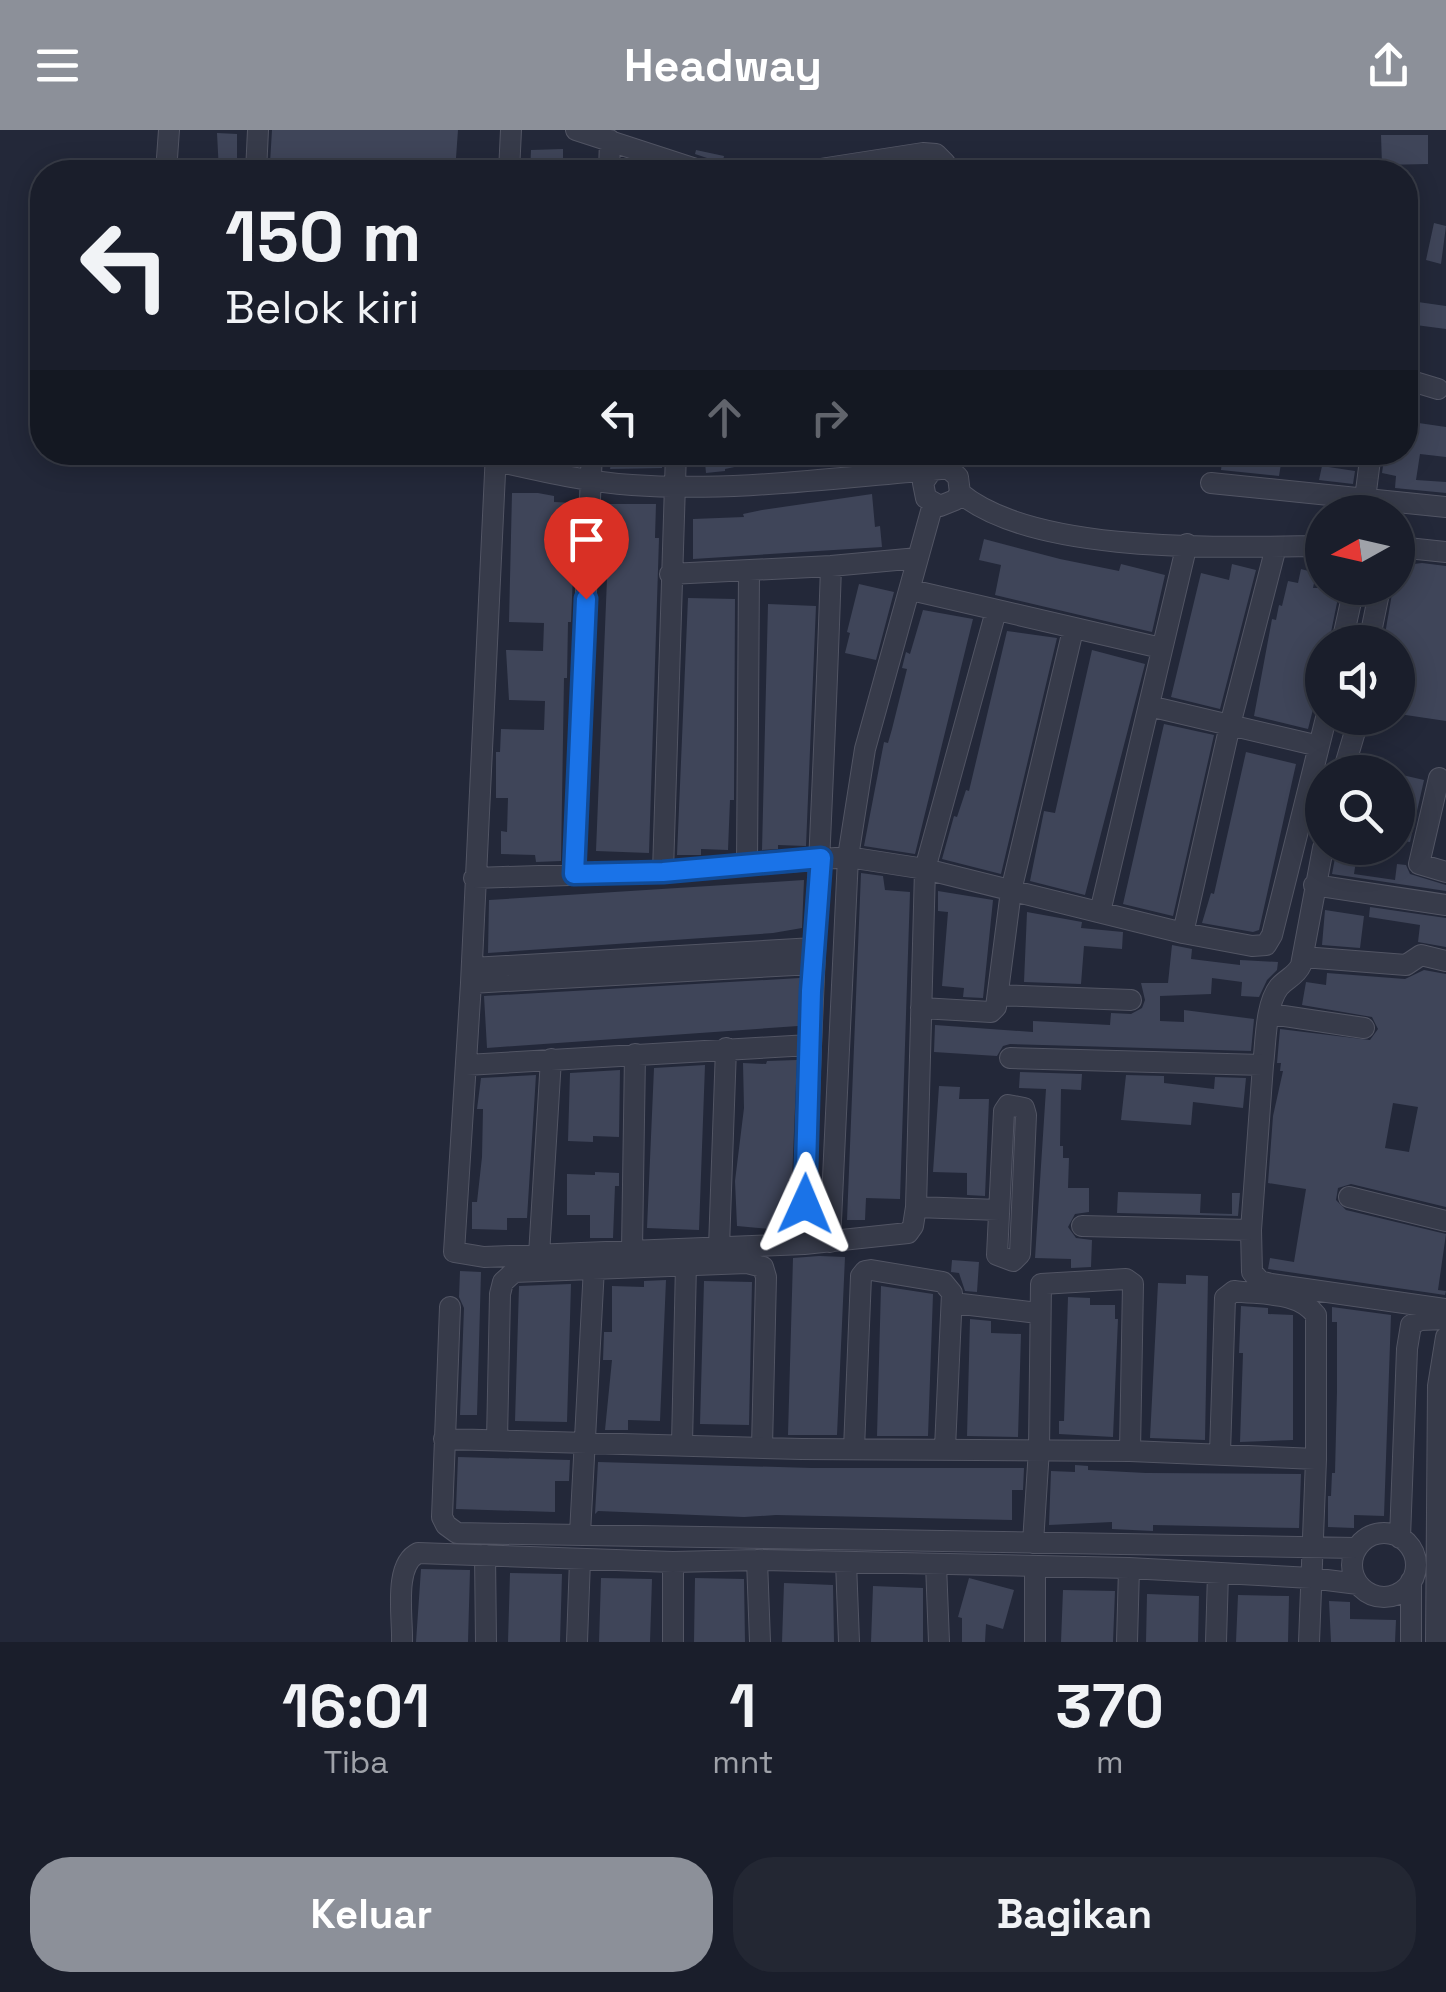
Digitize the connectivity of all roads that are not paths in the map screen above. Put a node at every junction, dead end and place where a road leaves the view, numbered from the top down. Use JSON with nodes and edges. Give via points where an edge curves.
{"nodes":[{"id":1,"x":169,"y":130,"type":"edge"},
{"id":2,"x":258,"y":130,"type":"edge"},
{"id":3,"x":511,"y":130,"type":"edge"},
{"id":4,"x":576,"y":130,"type":"edge"},
{"id":5,"x":610,"y":140,"type":"junction"},
{"id":6,"x":167,"y":160,"type":"edge"},
{"id":7,"x":257,"y":160,"type":"edge"},
{"id":8,"x":510,"y":160,"type":"edge"},
{"id":9,"x":609,"y":160,"type":"edge"},
{"id":10,"x":664,"y":160,"type":"edge"},
{"id":11,"x":894,"y":160,"type":"edge"},
{"id":12,"x":942,"y":160,"type":"edge"},
{"id":13,"x":1418,"y":383,"type":"edge"},
{"id":14,"x":1438,"y":389,"type":"dead end"},
{"id":15,"x":496,"y":465,"type":"edge"},
{"id":16,"x":529,"y":465,"type":"edge"},
{"id":17,"x":591,"y":465,"type":"edge"},
{"id":18,"x":676,"y":465,"type":"edge"},
{"id":19,"x":914,"y":465,"type":"edge"},
{"id":20,"x":934,"y":465,"type":"edge"},
{"id":21,"x":941,"y":465,"type":"edge"},
{"id":22,"x":1369,"y":465,"type":"edge"},
{"id":23,"x":590,"y":480,"type":"junction"},
{"id":24,"x":1211,"y":483,"type":"dead end"},
{"id":25,"x":676,"y":487,"type":"junction"},
{"id":26,"x":960,"y":494,"type":"junction"},
{"id":27,"x":1326,"y":495,"type":"edge"},
{"id":28,"x":1366,"y":495,"type":"edge"},
{"id":29,"x":933,"y":504,"type":"junction"},
{"id":30,"x":1415,"y":504,"type":"edge"},
{"id":31,"x":1446,"y":507,"type":"edge"},
{"id":32,"x":1187,"y":544,"type":"junction"},
{"id":33,"x":1305,"y":546,"type":"edge"},
{"id":34,"x":1276,"y":547,"type":"junction"},
{"id":35,"x":1415,"y":549,"type":"edge"},
{"id":36,"x":1446,"y":552,"type":"edge"},
{"id":37,"x":918,"y":558,"type":"junction"},
{"id":38,"x":831,"y":566,"type":"junction"},
{"id":39,"x":749,"y":572,"type":"junction"},
{"id":40,"x":670,"y":574,"type":"junction"},
{"id":41,"x":910,"y":590,"type":"junction"},
{"id":42,"x":996,"y":611,"type":"junction"},
{"id":43,"x":1073,"y":630,"type":"junction"},
{"id":44,"x":1161,"y":648,"type":"junction"},
{"id":45,"x":1149,"y":706,"type":"junction"},
{"id":46,"x":1230,"y":725,"type":"junction"},
{"id":47,"x":1322,"y":735,"type":"edge"},
{"id":48,"x":1320,"y":746,"type":"junction"},
{"id":49,"x":1439,"y":778,"type":"dead end"},
{"id":50,"x":848,"y":857,"type":"junction"},
{"id":51,"x":821,"y":858,"type":"junction"},
{"id":52,"x":747,"y":865,"type":"junction"},
{"id":53,"x":1319,"y":865,"type":"edge"},
{"id":54,"x":925,"y":869,"type":"junction"},
{"id":55,"x":663,"y":872,"type":"junction"},
{"id":56,"x":1446,"y":872,"type":"edge"},
{"id":57,"x":574,"y":874,"type":"junction"},
{"id":58,"x":474,"y":878,"type":"junction"},
{"id":59,"x":1314,"y":885,"type":"junction"},
{"id":60,"x":1011,"y":890,"type":"junction"},
{"id":61,"x":1446,"y":905,"type":"edge"},
{"id":62,"x":1100,"y":912,"type":"junction"},
{"id":63,"x":1183,"y":932,"type":"junction"},
{"id":64,"x":813,"y":956,"type":"junction"},
{"id":65,"x":1302,"y":956,"type":"junction"},
{"id":66,"x":1446,"y":960,"type":"edge"},
{"id":67,"x":471,"y":976,"type":"junction"},
{"id":68,"x":999,"y":995,"type":"junction"},
{"id":69,"x":1131,"y":1000,"type":"dead end"},
{"id":70,"x":921,"y":1008,"type":"junction"},
{"id":71,"x":1270,"y":1014,"type":"junction"},
{"id":72,"x":1364,"y":1028,"type":"dead end"},
{"id":73,"x":809,"y":1045,"type":"junction"},
{"id":74,"x":726,"y":1048,"type":"junction"},
{"id":75,"x":634,"y":1054,"type":"junction"},
{"id":76,"x":1010,"y":1058,"type":"dead end"},
{"id":77,"x":551,"y":1059,"type":"junction"},
{"id":78,"x":466,"y":1065,"type":"junction"},
{"id":79,"x":1263,"y":1065,"type":"junction"},
{"id":80,"x":1349,"y":1197,"type":"dead end"},
{"id":81,"x":916,"y":1207,"type":"junction"},
{"id":82,"x":998,"y":1210,"type":"junction"},
{"id":83,"x":1446,"y":1221,"type":"edge"},
{"id":84,"x":1082,"y":1226,"type":"dead end"},
{"id":85,"x":1252,"y":1230,"type":"junction"},
{"id":86,"x":830,"y":1242,"type":"junction"},
{"id":87,"x":804,"y":1244,"type":"junction"},
{"id":88,"x":719,"y":1247,"type":"junction"},
{"id":89,"x":632,"y":1250,"type":"junction"},
{"id":90,"x":538,"y":1255,"type":"junction"},
{"id":91,"x":686,"y":1264,"type":"junction"},
{"id":92,"x":594,"y":1267,"type":"junction"},
{"id":93,"x":953,"y":1303,"type":"junction"},
{"id":94,"x":450,"y":1306,"type":"dead end"},
{"id":95,"x":1446,"y":1309,"type":"edge"},
{"id":96,"x":1038,"y":1313,"type":"junction"},
{"id":97,"x":1446,"y":1319,"type":"edge"},
{"id":98,"x":1446,"y":1337,"type":"edge"},
{"id":99,"x":1442,"y":1387,"type":"edge"},
{"id":100,"x":1403,"y":1434,"type":"junction"},
{"id":101,"x":444,"y":1439,"type":"junction"},
{"id":102,"x":497,"y":1440,"type":"junction"},
{"id":103,"x":1441,"y":1440,"type":"edge"},
{"id":104,"x":585,"y":1442,"type":"junction"},
{"id":105,"x":682,"y":1444,"type":"junction"},
{"id":106,"x":762,"y":1448,"type":"junction"},
{"id":107,"x":945,"y":1448,"type":"junction"},
{"id":108,"x":1039,"y":1449,"type":"junction"},
{"id":109,"x":854,"y":1450,"type":"junction"},
{"id":110,"x":1130,"y":1451,"type":"junction"},
{"id":111,"x":1220,"y":1453,"type":"junction"},
{"id":112,"x":1316,"y":1459,"type":"junction"},
{"id":113,"x":541,"y":1534,"type":"junction"},
{"id":114,"x":580,"y":1534,"type":"junction"},
{"id":115,"x":632,"y":1535,"type":"junction"},
{"id":116,"x":1400,"y":1538,"type":"junction"},
{"id":117,"x":986,"y":1542,"type":"junction"},
{"id":118,"x":1033,"y":1543,"type":"junction"},
{"id":119,"x":1356,"y":1548,"type":"junction"},
{"id":120,"x":1311,"y":1549,"type":"junction"},
{"id":121,"x":485,"y":1555,"type":"junction"},
{"id":122,"x":541,"y":1557,"type":"junction"},
{"id":123,"x":580,"y":1560,"type":"junction"},
{"id":124,"x":757,"y":1560,"type":"junction"},
{"id":125,"x":632,"y":1561,"type":"junction"},
{"id":126,"x":673,"y":1562,"type":"junction"},
{"id":127,"x":846,"y":1562,"type":"junction"},
{"id":128,"x":936,"y":1564,"type":"junction"},
{"id":129,"x":986,"y":1565,"type":"junction"},
{"id":130,"x":1035,"y":1566,"type":"junction"},
{"id":131,"x":1129,"y":1568,"type":"junction"},
{"id":132,"x":1420,"y":1572,"type":"junction"},
{"id":133,"x":1218,"y":1574,"type":"junction"},
{"id":134,"x":1310,"y":1578,"type":"junction"},
{"id":135,"x":1358,"y":1584,"type":"junction"},
{"id":136,"x":402,"y":1642,"type":"edge"},
{"id":137,"x":486,"y":1642,"type":"edge"},
{"id":138,"x":578,"y":1642,"type":"edge"},
{"id":139,"x":673,"y":1642,"type":"edge"},
{"id":140,"x":760,"y":1642,"type":"edge"},
{"id":141,"x":849,"y":1642,"type":"edge"},
{"id":142,"x":939,"y":1642,"type":"edge"},
{"id":143,"x":1035,"y":1642,"type":"edge"},
{"id":144,"x":1127,"y":1642,"type":"edge"},
{"id":145,"x":1216,"y":1642,"type":"edge"},
{"id":146,"x":1309,"y":1642,"type":"edge"},
{"id":147,"x":1411,"y":1642,"type":"edge"},
{"id":148,"x":1436,"y":1642,"type":"edge"}],
"edges":[{"from":1,"to":6,"type":"street"},
{"from":2,"to":7,"type":"street"},
{"from":3,"to":8,"type":"street"},
{"from":4,"to":5,"type":"street"},
{"from":5,"to":9,"type":"street"},
{"from":5,"to":10,"type":"street"},
{"from":11,"to":12,"type":"street","via":[[923,153]]},
{"from":13,"to":14,"type":"street"},
{"from":15,"to":58,"type":"street"},
{"from":16,"to":23,"type":"street"},
{"from":17,"to":23,"type":"street"},
{"from":18,"to":25,"type":"street"},
{"from":19,"to":25,"type":"street"},
{"from":20,"to":29,"type":"street","via":[[923,491]]},
{"from":21,"to":26,"type":"street","via":[[958,476]]},
{"from":22,"to":28,"type":"street"},
{"from":23,"to":25,"type":"street"},
{"from":23,"to":57,"type":"street"},
{"from":24,"to":27,"type":"street"},
{"from":25,"to":40,"type":"street"},
{"from":26,"to":29,"type":"street","via":[[948,505]]},
{"from":26,"to":32,"type":"street","via":[[1034,529]]},
{"from":29,"to":37,"type":"street"},
{"from":30,"to":31,"type":"street"},
{"from":32,"to":34,"type":"street"},
{"from":32,"to":44,"type":"street"},
{"from":33,"to":34,"type":"street"},
{"from":34,"to":46,"type":"street"},
{"from":35,"to":36,"type":"street"},
{"from":37,"to":38,"type":"street"},
{"from":37,"to":41,"type":"street"},
{"from":38,"to":39,"type":"street"},
{"from":38,"to":51,"type":"street"},
{"from":39,"to":40,"type":"street"},
{"from":39,"to":52,"type":"street"},
{"from":40,"to":55,"type":"street"},
{"from":41,"to":42,"type":"street"},
{"from":41,"to":50,"type":"street","via":[[865,749]]},
{"from":42,"to":43,"type":"street"},
{"from":42,"to":54,"type":"street"},
{"from":43,"to":44,"type":"street"},
{"from":43,"to":60,"type":"street"},
{"from":44,"to":45,"type":"street"},
{"from":45,"to":46,"type":"street"},
{"from":45,"to":62,"type":"street"},
{"from":46,"to":48,"type":"street"},
{"from":46,"to":63,"type":"street"},
{"from":47,"to":48,"type":"street"},
{"from":48,"to":63,"type":"street","via":[[1266,945]]},
{"from":49,"to":56,"type":"street","via":[[1419,864]]},
{"from":50,"to":51,"type":"street"},
{"from":50,"to":54,"type":"street"},
{"from":50,"to":86,"type":"street"},
{"from":51,"to":52,"type":"street"},
{"from":51,"to":64,"type":"street"},
{"from":52,"to":55,"type":"street"},
{"from":53,"to":59,"type":"street"},
{"from":54,"to":60,"type":"street"},
{"from":54,"to":70,"type":"street"},
{"from":55,"to":57,"type":"street"},
{"from":57,"to":58,"type":"street"},
{"from":58,"to":67,"type":"street"},
{"from":59,"to":61,"type":"street"},
{"from":59,"to":65,"type":"street"},
{"from":60,"to":62,"type":"street"},
{"from":60,"to":68,"type":"street"},
{"from":62,"to":63,"type":"street"},
{"from":64,"to":67,"type":"street"},
{"from":64,"to":73,"type":"street"},
{"from":65,"to":66,"type":"street","via":[[1406,965],[1421,956]]},
{"from":65,"to":71,"type":"street","via":[[1296,975],[1278,988]]},
{"from":67,"to":78,"type":"street"},
{"from":68,"to":69,"type":"street"},
{"from":68,"to":70,"type":"street","via":[[991,1012]]},
{"from":70,"to":81,"type":"street"},
{"from":71,"to":72,"type":"street"},
{"from":71,"to":79,"type":"street"},
{"from":73,"to":74,"type":"street"},
{"from":73,"to":87,"type":"street"},
{"from":74,"to":75,"type":"street"},
{"from":74,"to":88,"type":"street"},
{"from":75,"to":77,"type":"street"},
{"from":75,"to":89,"type":"street"},
{"from":76,"to":79,"type":"street"},
{"from":77,"to":78,"type":"street"},
{"from":77,"to":90,"type":"street"},
{"from":78,"to":90,"type":"street","via":[[454,1252]]},
{"from":79,"to":85,"type":"street"},
{"from":80,"to":83,"type":"street"},
{"from":81,"to":82,"type":"street"},
{"from":81,"to":86,"type":"street","via":[[908,1233]]},
{"from":82,"to":82,"type":"street","via":[[1004,1111],[1008,1104],[1026,1115],[1020,1254],[1013,1261],[997,1255]]},
{"from":84,"to":85,"type":"street"},
{"from":85,"to":95,"type":"street","via":[[1252,1272],[1260,1281]]},
{"from":86,"to":87,"type":"street"},
{"from":87,"to":88,"type":"street"},
{"from":88,"to":89,"type":"street"},
{"from":89,"to":90,"type":"street"},
{"from":91,"to":92,"type":"street"},
{"from":91,"to":105,"type":"street"},
{"from":91,"to":106,"type":"street","via":[[763,1268]]},
{"from":92,"to":102,"type":"street","via":[[514,1272],[502,1282]]},
{"from":92,"to":104,"type":"street"},
{"from":93,"to":96,"type":"street"},
{"from":93,"to":107,"type":"street"},
{"from":93,"to":109,"type":"street","via":[[944,1282],[864,1270]]},
{"from":94,"to":101,"type":"street"},
{"from":96,"to":108,"type":"street"},
{"from":96,"to":110,"type":"street","via":[[1039,1290],[1047,1282],[1133,1284]]},
{"from":97,"to":100,"type":"street","via":[[1411,1325]]},
{"from":98,"to":99,"type":"street"},
{"from":99,"to":103,"type":"street"},
{"from":100,"to":103,"type":"street"},
{"from":100,"to":116,"type":"street"},
{"from":101,"to":102,"type":"street"},
{"from":101,"to":113,"type":"street","via":[[442,1516],[450,1530]]},
{"from":102,"to":104,"type":"street"},
{"from":103,"to":132,"type":"street"},
{"from":104,"to":105,"type":"street"},
{"from":104,"to":114,"type":"street"},
{"from":105,"to":106,"type":"street"},
{"from":106,"to":109,"type":"street"},
{"from":107,"to":108,"type":"street"},
{"from":107,"to":109,"type":"street"},
{"from":108,"to":110,"type":"street"},
{"from":108,"to":118,"type":"street"},
{"from":110,"to":111,"type":"street"},
{"from":111,"to":112,"type":"street"},
{"from":111,"to":112,"type":"street","via":[[1225,1298],[1234,1291],[1296,1298],[1316,1315]]},
{"from":112,"to":120,"type":"street"},
{"from":113,"to":114,"type":"street"},
{"from":113,"to":122,"type":"street"},
{"from":114,"to":115,"type":"street"},
{"from":115,"to":117,"type":"street"},
{"from":115,"to":125,"type":"street"},
{"from":116,"to":119,"type":"street","via":[[1376,1534]]},
{"from":116,"to":132,"type":"street"},
{"from":117,"to":118,"type":"street"},
{"from":117,"to":129,"type":"street"},
{"from":118,"to":120,"type":"street"},
{"from":119,"to":120,"type":"street"},
{"from":119,"to":135,"type":"street"},
{"from":120,"to":134,"type":"street"},
{"from":121,"to":122,"type":"street"},
{"from":121,"to":136,"type":"street","via":[[411,1555],[403,1575]]},
{"from":121,"to":137,"type":"street"},
{"from":122,"to":123,"type":"street"},
{"from":123,"to":125,"type":"street"},
{"from":123,"to":138,"type":"street"},
{"from":124,"to":126,"type":"street"},
{"from":124,"to":127,"type":"street"},
{"from":124,"to":140,"type":"street"},
{"from":125,"to":126,"type":"street"},
{"from":126,"to":139,"type":"street"},
{"from":127,"to":128,"type":"street"},
{"from":127,"to":141,"type":"street"},
{"from":128,"to":129,"type":"street"},
{"from":128,"to":142,"type":"street"},
{"from":129,"to":130,"type":"street"},
{"from":130,"to":131,"type":"street"},
{"from":130,"to":143,"type":"street"},
{"from":131,"to":133,"type":"street"},
{"from":131,"to":144,"type":"street"},
{"from":132,"to":135,"type":"street","via":[[1403,1590],[1379,1597]]},
{"from":132,"to":147,"type":"street"},
{"from":132,"to":148,"type":"street"},
{"from":133,"to":134,"type":"street"},
{"from":133,"to":145,"type":"street"},
{"from":134,"to":135,"type":"street"},
{"from":134,"to":146,"type":"street"}]}
